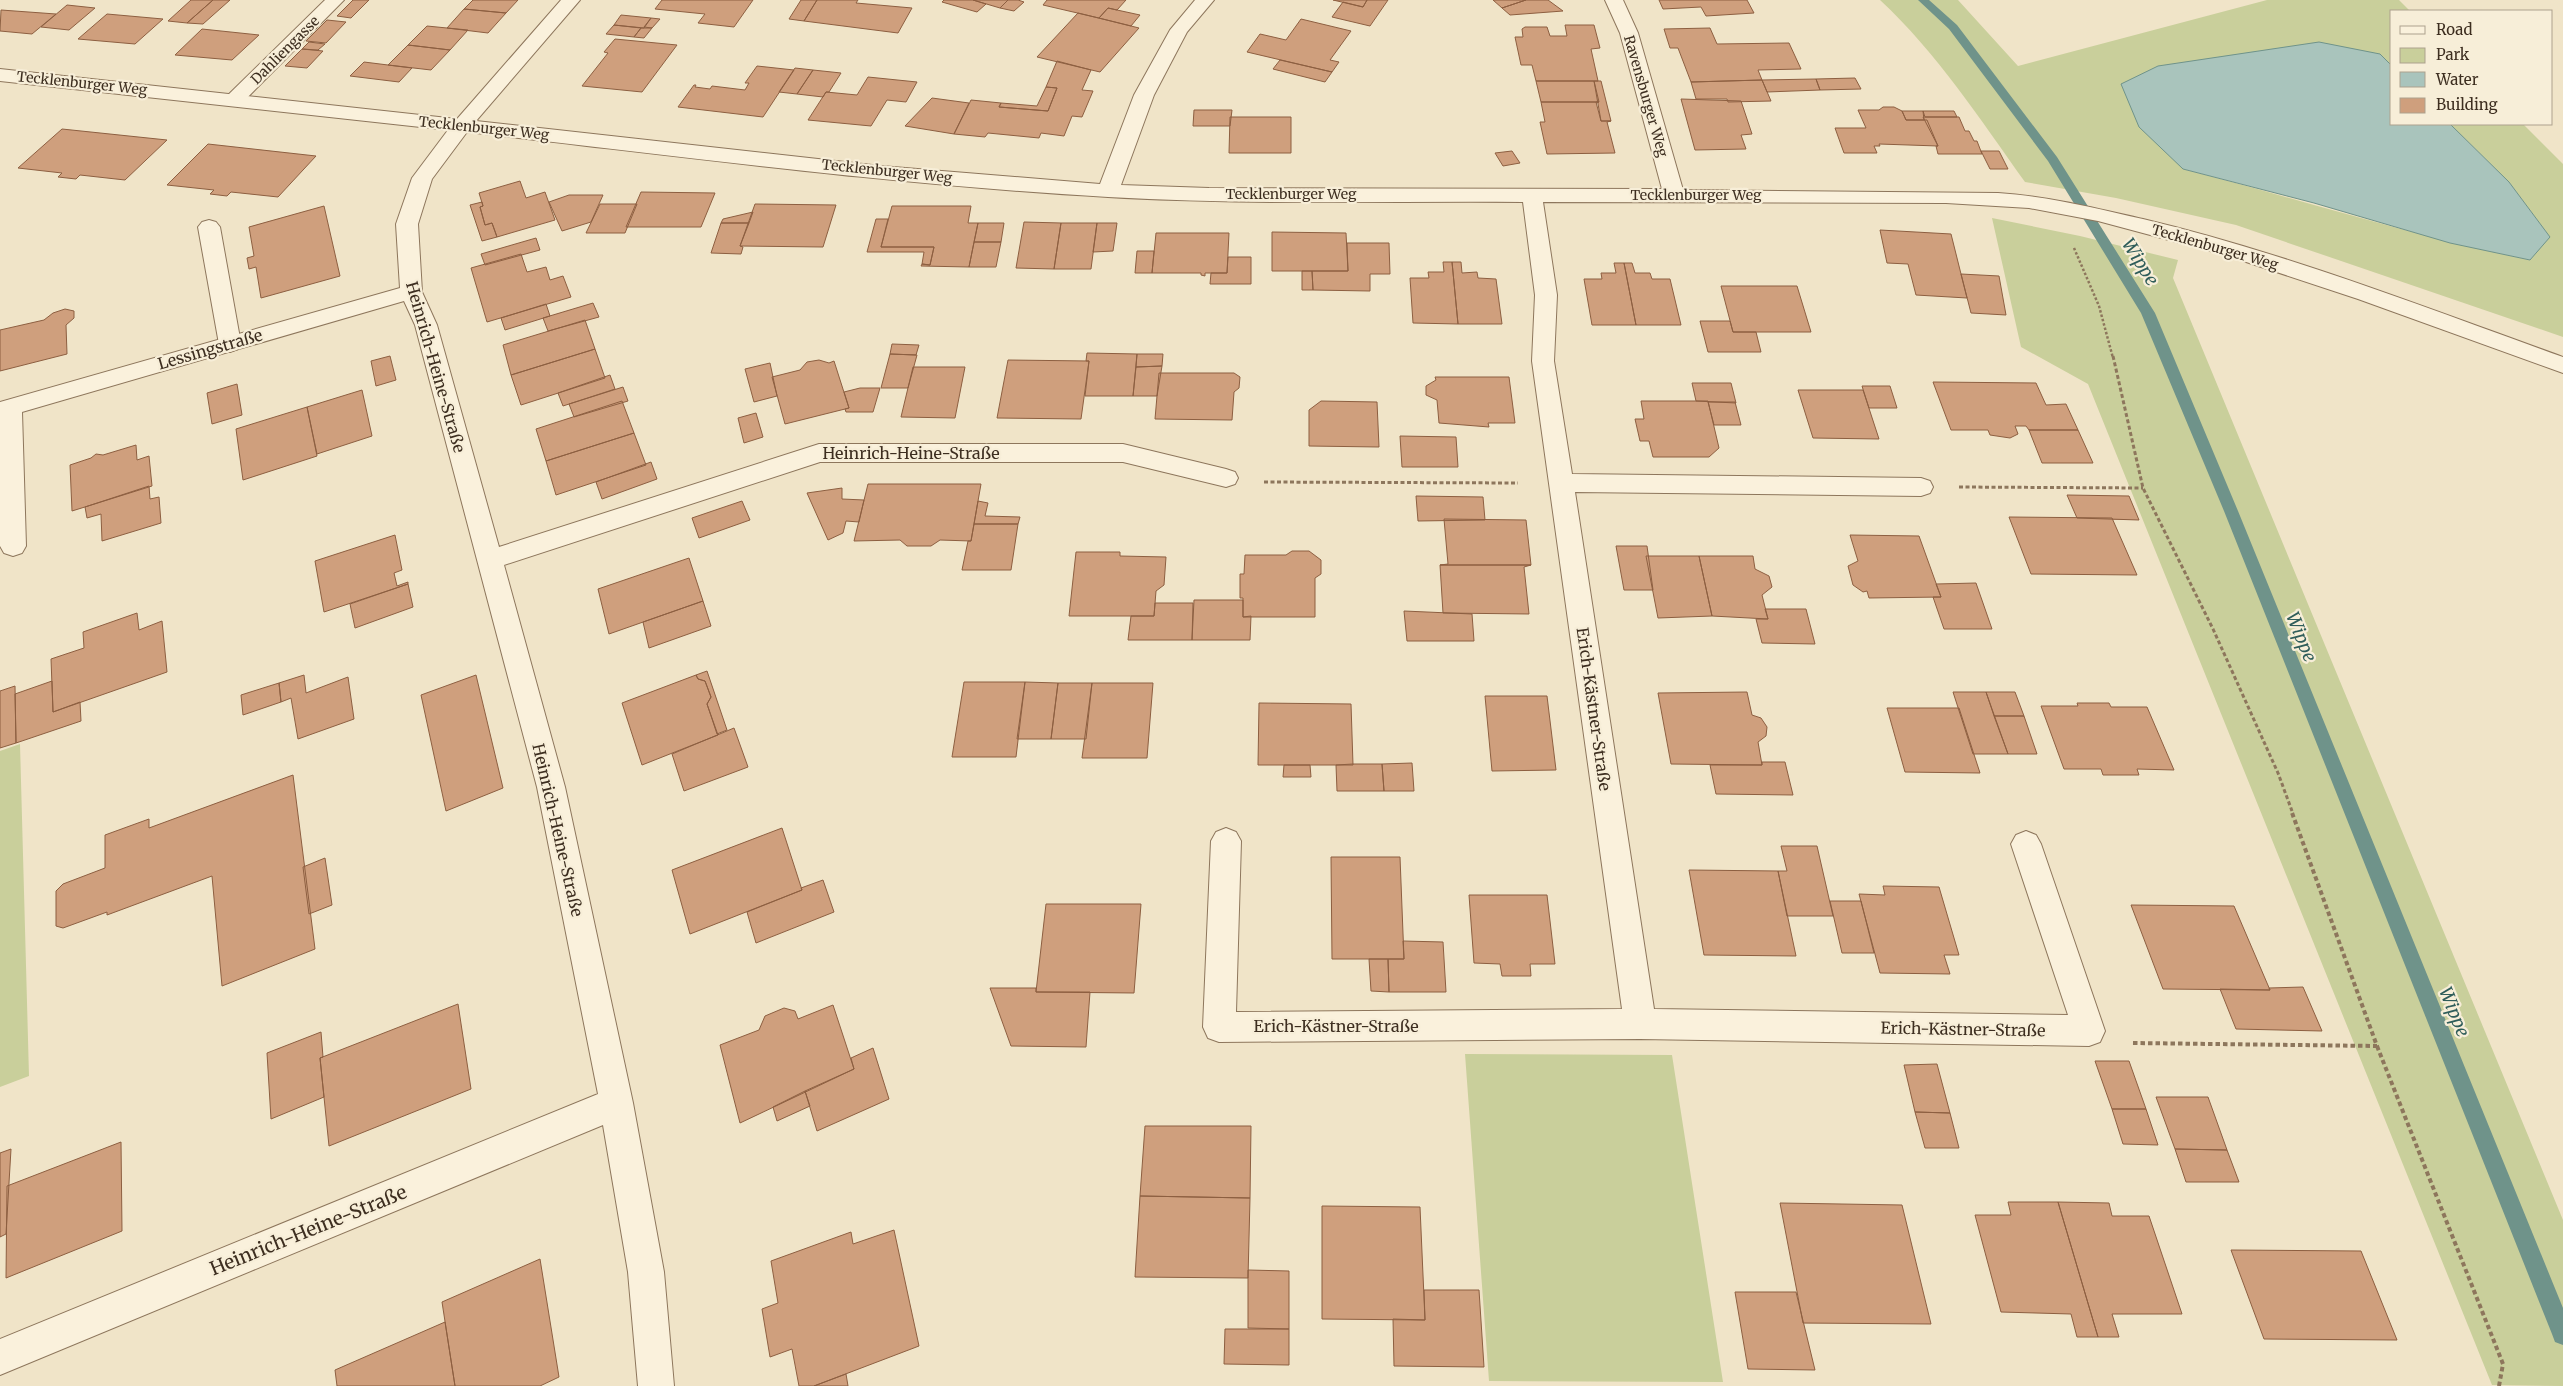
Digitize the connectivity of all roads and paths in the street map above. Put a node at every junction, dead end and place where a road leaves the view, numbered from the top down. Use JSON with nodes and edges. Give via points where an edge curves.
{"nodes":[{"id":1,"x":335,"y":0,"type":"edge"},
{"id":2,"x":572,"y":0,"type":"edge"},
{"id":3,"x":1205,"y":0,"type":"edge"},
{"id":4,"x":1614,"y":0,"type":"edge"},
{"id":5,"x":0,"y":74,"type":"edge"},
{"id":6,"x":234,"y":100,"type":"junction"},
{"id":7,"x":462,"y":126,"type":"junction"},
{"id":8,"x":1108,"y":191,"type":"junction"},
{"id":9,"x":1532,"y":194,"type":"junction"},
{"id":10,"x":1674,"y":194,"type":"junction"},
{"id":11,"x":209,"y":227,"type":"dead end"},
{"id":12,"x":2072,"y":244,"type":"dead end"},
{"id":13,"x":411,"y":292,"type":"junction"},
{"id":14,"x":230,"y":344,"type":"junction"},
{"id":15,"x":2563,"y":365,"type":"edge"},
{"id":16,"x":5,"y":408,"type":"edge"},
{"id":17,"x":1226,"y":478,"type":"joint"},
{"id":18,"x":1561,"y":483,"type":"junction"},
{"id":19,"x":1921,"y":487,"type":"joint"},
{"id":20,"x":2143,"y":488,"type":"junction"},
{"id":21,"x":13,"y":546,"type":"dead end"},
{"id":22,"x":490,"y":560,"type":"junction"},
{"id":23,"x":1226,"y":840,"type":"dead end"},
{"id":24,"x":2026,"y":844,"type":"dead end"},
{"id":25,"x":1640,"y":1024,"type":"junction"},
{"id":26,"x":2089,"y":1032,"type":"junction"},
{"id":27,"x":2377,"y":1046,"type":"junction"},
{"id":28,"x":616,"y":1103,"type":"junction"},
{"id":29,"x":0,"y":1357,"type":"edge"},
{"id":30,"x":656,"y":1386,"type":"edge"},
{"id":31,"x":2499,"y":1386,"type":"edge"}],
"edges":[{"from":1,"to":6,"type":"street","name":"Dahliengasse"},
{"from":2,"to":7,"type":"street","name":"Heinrich-Heine-Straße"},
{"from":3,"to":8,"type":"street","via":[[1179,30],[1144,95]]},
{"from":4,"to":10,"type":"street","name":"Ravensburger Weg","via":[[1629,33]]},
{"from":5,"to":6,"type":"street","name":"Tecklenburger Weg"},
{"from":6,"to":7,"type":"street","name":"Tecklenburger Weg"},
{"from":7,"to":8,"type":"street","name":"Tecklenburger Weg","via":[[881,172]]},
{"from":7,"to":13,"type":"street","name":"Heinrich-Heine-Straße","via":[[422,178],[407,224]]},
{"from":8,"to":9,"type":"street","name":"Tecklenburger Weg"},
{"from":9,"to":10,"type":"street","name":"Tecklenburger Weg"},
{"from":9,"to":18,"type":"street","name":"Erich-Kästner-Straße","via":[[1546,295],[1543,360]]},
{"from":10,"to":15,"type":"street","name":"Tecklenburger Weg","via":[[1946,197],[2026,202],[2100,215],[2162,230],[2299,272]]},
{"from":11,"to":14,"type":"street"},
{"from":12,"to":20,"type":"path","via":[[2108,336]]},
{"from":13,"to":14,"type":"street","name":"Lessingstraße"},
{"from":13,"to":22,"type":"street","name":"Heinrich-Heine-Straße","via":[[426,325]]},
{"from":14,"to":16,"type":"street","name":"Lessingstraße"},
{"from":16,"to":21,"type":"street","name":"Lessingstraße"},
{"from":17,"to":18,"type":"path","via":[[1281,483]]},
{"from":17,"to":22,"type":"street","name":"Heinrich-Heine-Straße","via":[[1123,453],[818,453]]},
{"from":18,"to":19,"type":"street"},
{"from":18,"to":25,"type":"street","name":"Erich-Kästner-Straße"},
{"from":19,"to":20,"type":"path"},
{"from":20,"to":27,"type":"path","via":[[2213,629],[2278,773]]},
{"from":22,"to":28,"type":"street","name":"Heinrich-Heine-Straße","via":[[551,787]]},
{"from":23,"to":25,"type":"street","name":"Erich-Kästner-Straße","via":[[1219,1027]]},
{"from":24,"to":26,"type":"street"},
{"from":25,"to":26,"type":"street","name":"Erich-Kästner-Straße"},
{"from":26,"to":27,"type":"path","via":[[2128,1043]]},
{"from":27,"to":31,"type":"path","via":[[2503,1364]]},
{"from":28,"to":29,"type":"street","name":"Heinrich-Heine-Straße"},
{"from":28,"to":30,"type":"street","name":"Heinrich-Heine-Straße","via":[[646,1272]]}]}
